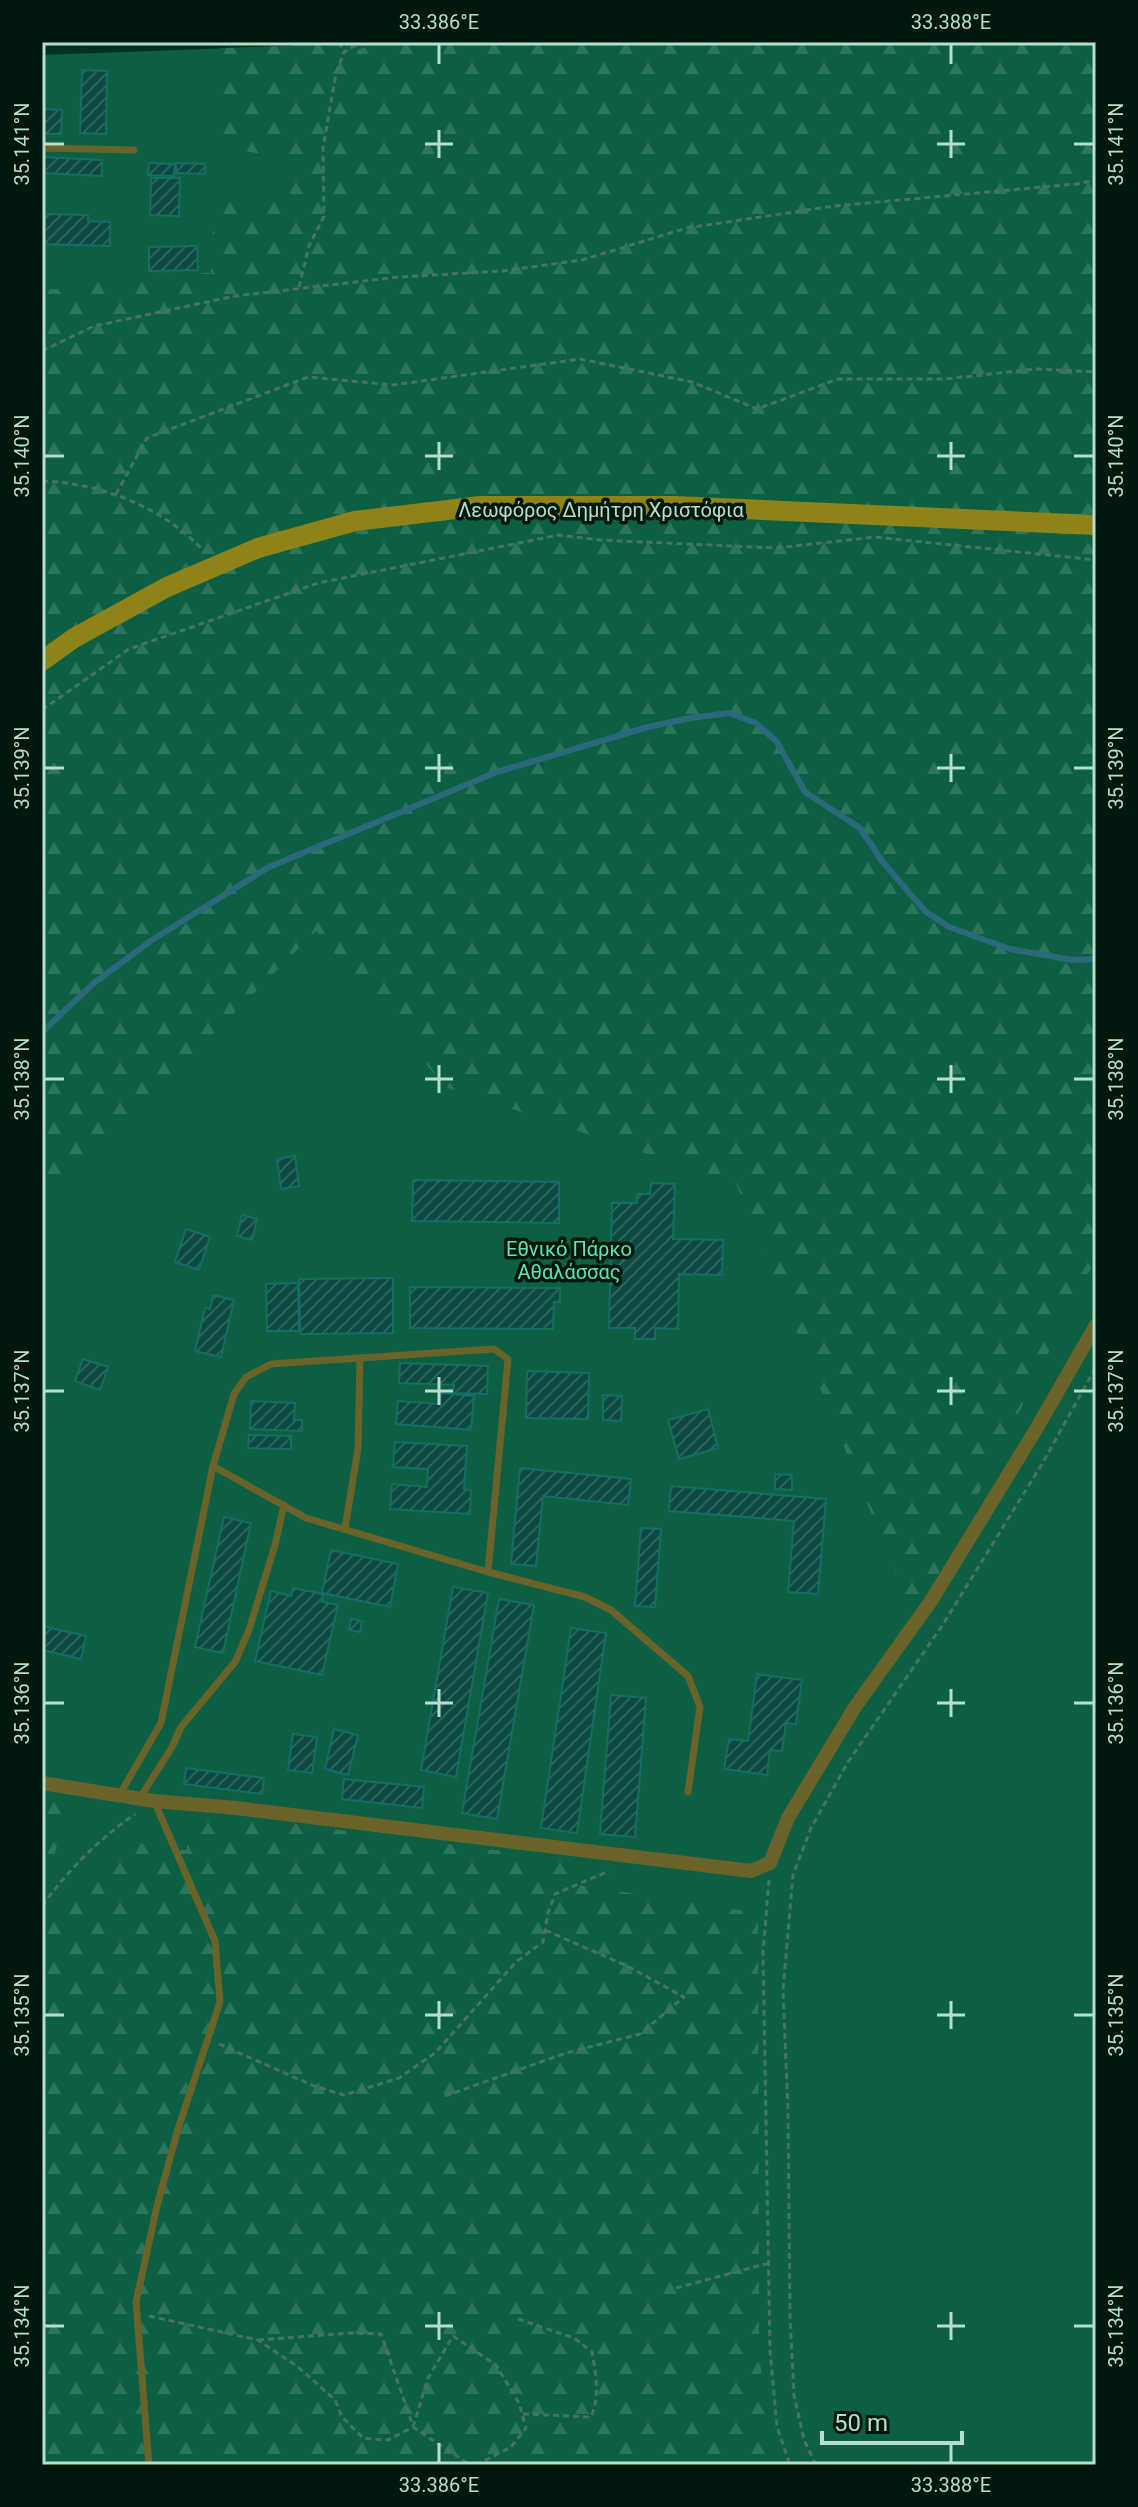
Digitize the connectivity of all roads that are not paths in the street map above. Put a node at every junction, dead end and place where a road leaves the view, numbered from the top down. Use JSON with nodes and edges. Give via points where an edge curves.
{"nodes":[{"id":1,"x":42,"y":148,"type":"edge"},
{"id":2,"x":134,"y":150,"type":"dead end"},
{"id":3,"x":1096,"y":525,"type":"edge"},
{"id":4,"x":42,"y":661,"type":"edge"},
{"id":5,"x":1096,"y":1325,"type":"edge"},
{"id":6,"x":360,"y":1358,"type":"junction"},
{"id":7,"x":213,"y":1466,"type":"junction"},
{"id":8,"x":284,"y":1505,"type":"junction"},
{"id":9,"x":345,"y":1528,"type":"junction"},
{"id":10,"x":488,"y":1572,"type":"junction"},
{"id":11,"x":161,"y":1723,"type":"junction"},
{"id":12,"x":181,"y":1727,"type":"junction"},
{"id":13,"x":42,"y":1783,"type":"edge"},
{"id":14,"x":688,"y":1792,"type":"dead end"},
{"id":15,"x":120,"y":1794,"type":"junction"},
{"id":16,"x":147,"y":1799,"type":"junction"},
{"id":17,"x":149,"y":2465,"type":"edge"}],
"edges":[{"from":1,"to":2,"type":"lane"},
{"from":3,"to":4,"type":"main road","name":"Λεωφόρος Δημήτρη Χριστόφια","via":[[674,506],[481,506],[355,521],[258,548],[167,587]]},
{"from":5,"to":16,"type":"street","via":[[931,1601],[855,1707],[788,1818],[770,1863],[751,1871]]},
{"from":6,"to":7,"type":"lane","via":[[271,1364],[246,1377],[234,1394]]},
{"from":6,"to":9,"type":"lane","via":[[358,1449]]},
{"from":6,"to":10,"type":"lane","via":[[494,1349],[508,1359]]},
{"from":7,"to":8,"type":"lane"},
{"from":7,"to":11,"type":"lane"},
{"from":8,"to":9,"type":"lane","via":[[306,1518]]},
{"from":8,"to":12,"type":"lane","via":[[235,1662]]},
{"from":9,"to":10,"type":"lane"},
{"from":10,"to":14,"type":"lane","via":[[585,1597],[611,1610],[688,1676],[700,1707]]},
{"from":11,"to":12,"type":"lane"},
{"from":11,"to":15,"type":"lane"},
{"from":12,"to":16,"type":"lane"},
{"from":13,"to":15,"type":"street"},
{"from":15,"to":16,"type":"street"},
{"from":16,"to":17,"type":"lane","via":[[215,1941],[220,2002],[178,2129],[136,2302]]}]}
